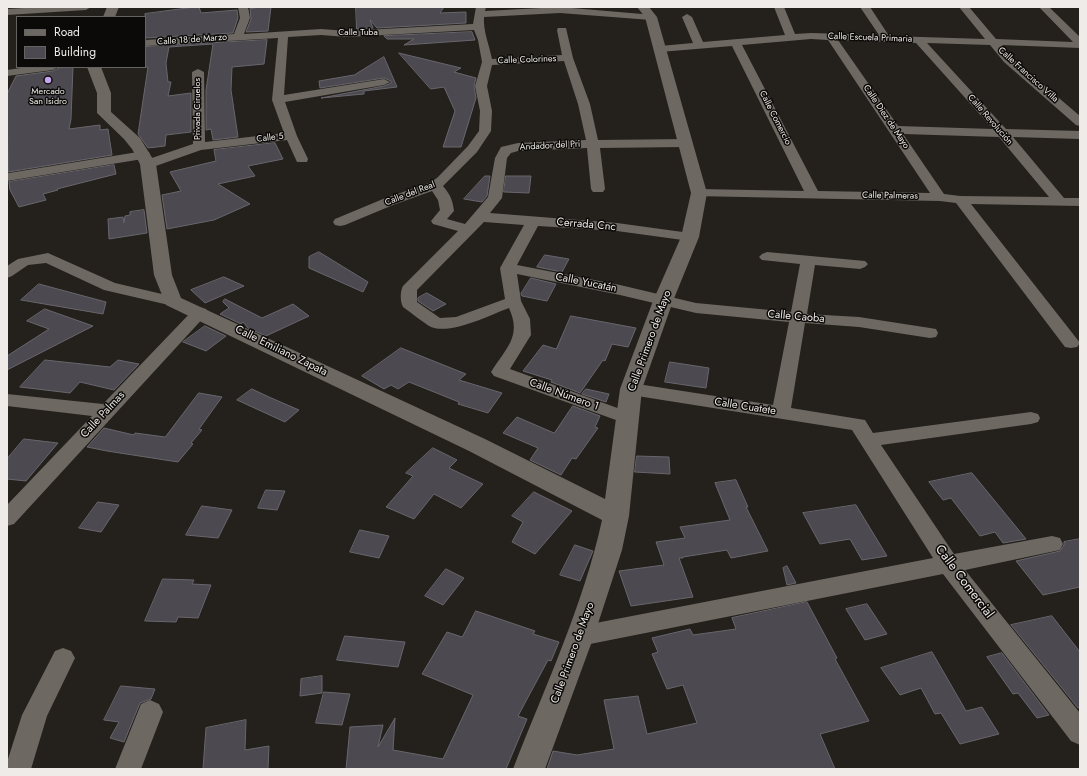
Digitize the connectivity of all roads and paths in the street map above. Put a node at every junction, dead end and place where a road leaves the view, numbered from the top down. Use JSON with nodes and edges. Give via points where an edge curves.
{"nodes":[{"id":1,"x":86,"y":7,"type":"edge"},
{"id":2,"x":243,"y":7,"type":"edge"},
{"id":3,"x":779,"y":7,"type":"edge"},
{"id":4,"x":865,"y":7,"type":"edge"},
{"id":5,"x":964,"y":7,"type":"edge"},
{"id":6,"x":1044,"y":7,"type":"edge"},
{"id":7,"x":56,"y":8,"type":"edge"},
{"id":8,"x":480,"y":11,"type":"edge"},
{"id":9,"x":8,"y":12,"type":"edge"},
{"id":10,"x":647,"y":12,"type":"edge"},
{"id":11,"x":687,"y":17,"type":"dead end"},
{"id":12,"x":478,"y":28,"type":"junction"},
{"id":13,"x":562,"y":30,"type":"dead end"},
{"id":14,"x":283,"y":34,"type":"junction"},
{"id":15,"x":238,"y":37,"type":"junction"},
{"id":16,"x":831,"y":37,"type":"junction"},
{"id":17,"x":791,"y":38,"type":"junction"},
{"id":18,"x":886,"y":38,"type":"junction"},
{"id":19,"x":919,"y":40,"type":"junction"},
{"id":20,"x":146,"y":43,"type":"edge"},
{"id":21,"x":736,"y":43,"type":"junction"},
{"id":22,"x":994,"y":43,"type":"junction"},
{"id":23,"x":1080,"y":44,"type":"edge"},
{"id":24,"x":700,"y":46,"type":"junction"},
{"id":25,"x":660,"y":49,"type":"junction"},
{"id":26,"x":568,"y":58,"type":"junction"},
{"id":27,"x":487,"y":62,"type":"junction"},
{"id":28,"x":46,"y":68,"type":"edge"},
{"id":29,"x":94,"y":68,"type":"edge"},
{"id":30,"x":198,"y":72,"type":"dead end"},
{"id":31,"x":10,"y":73,"type":"edge"},
{"id":32,"x":384,"y":82,"type":"dead end"},
{"id":33,"x":7,"y":84,"type":"edge"},
{"id":34,"x":278,"y":100,"type":"junction"},
{"id":35,"x":1080,"y":122,"type":"edge"},
{"id":36,"x":895,"y":130,"type":"junction"},
{"id":37,"x":1002,"y":132,"type":"junction"},
{"id":38,"x":1080,"y":135,"type":"edge"},
{"id":39,"x":291,"y":136,"type":"junction"},
{"id":40,"x":593,"y":144,"type":"junction"},
{"id":41,"x":686,"y":144,"type":"junction"},
{"id":42,"x":199,"y":146,"type":"junction"},
{"id":43,"x":146,"y":159,"type":"junction"},
{"id":44,"x":302,"y":159,"type":"dead end"},
{"id":45,"x":8,"y":177,"type":"dead end"},
{"id":46,"x":434,"y":186,"type":"junction"},
{"id":47,"x":598,"y":189,"type":"dead end"},
{"id":48,"x":699,"y":192,"type":"junction"},
{"id":49,"x":813,"y":194,"type":"junction"},
{"id":50,"x":940,"y":197,"type":"junction"},
{"id":51,"x":960,"y":200,"type":"junction"},
{"id":52,"x":1060,"y":202,"type":"junction"},
{"id":53,"x":1080,"y":202,"type":"edge"},
{"id":54,"x":480,"y":217,"type":"junction"},
{"id":55,"x":534,"y":220,"type":"junction"},
{"id":56,"x":340,"y":222,"type":"dead end"},
{"id":57,"x":468,"y":229,"type":"junction"},
{"id":58,"x":690,"y":237,"type":"junction"},
{"id":59,"x":767,"y":257,"type":"dead end"},
{"id":60,"x":808,"y":261,"type":"junction"},
{"id":61,"x":860,"y":264,"type":"dead end"},
{"id":62,"x":508,"y":268,"type":"junction"},
{"id":63,"x":7,"y":273,"type":"edge"},
{"id":64,"x":173,"y":301,"type":"junction"},
{"id":65,"x":513,"y":301,"type":"junction"},
{"id":66,"x":663,"y":301,"type":"junction"},
{"id":67,"x":200,"y":312,"type":"junction"},
{"id":68,"x":797,"y":318,"type":"junction"},
{"id":69,"x":930,"y":333,"type":"dead end"},
{"id":70,"x":1071,"y":343,"type":"dead end"},
{"id":71,"x":631,"y":389,"type":"junction"},
{"id":72,"x":7,"y":400,"type":"edge"},
{"id":73,"x":106,"y":410,"type":"junction"},
{"id":74,"x":782,"y":413,"type":"junction"},
{"id":75,"x":627,"y":418,"type":"junction"},
{"id":76,"x":1031,"y":418,"type":"dead end"},
{"id":77,"x":863,"y":433,"type":"junction"},
{"id":78,"x":616,"y":516,"type":"junction"},
{"id":79,"x":7,"y":518,"type":"edge"},
{"id":80,"x":1052,"y":544,"type":"dead end"},
{"id":81,"x":949,"y":565,"type":"junction"},
{"id":82,"x":580,"y":636,"type":"junction"},
{"id":83,"x":63,"y":658,"type":"dead end"},
{"id":84,"x":150,"y":712,"type":"dead end"},
{"id":85,"x":1080,"y":733,"type":"edge"},
{"id":86,"x":18,"y":769,"type":"edge"},
{"id":87,"x":128,"y":769,"type":"edge"},
{"id":88,"x":529,"y":769,"type":"edge"}],
"edges":[{"from":1,"to":7,"type":"street"},
{"from":2,"to":15,"type":"street","via":[[245,18]]},
{"from":3,"to":17,"type":"street"},
{"from":4,"to":18,"type":"street"},
{"from":5,"to":22,"type":"street","name":"Calle Francisco Villa"},
{"from":6,"to":23,"type":"street"},
{"from":7,"to":9,"type":"street"},
{"from":8,"to":10,"type":"street"},
{"from":8,"to":12,"type":"street"},
{"from":10,"to":25,"type":"street","name":"Calle Primero de Mayo"},
{"from":11,"to":24,"type":"street"},
{"from":12,"to":14,"type":"street","name":"Calle Tuba","via":[[384,33]]},
{"from":12,"to":27,"type":"street"},
{"from":13,"to":26,"type":"street"},
{"from":14,"to":15,"type":"street","name":"Calle Tuba"},
{"from":14,"to":34,"type":"street","name":"Calle 5"},
{"from":15,"to":20,"type":"street","name":"Calle 18 de Marzo"},
{"from":16,"to":17,"type":"street","name":"Calle Escuela Primaria"},
{"from":16,"to":18,"type":"street","name":"Calle Escuela Primaria"},
{"from":16,"to":36,"type":"street","name":"Calle Diez de Mayo"},
{"from":17,"to":21,"type":"street","name":"Calle Escuela Primaria"},
{"from":18,"to":19,"type":"street","name":"Calle Escuela Primaria"},
{"from":19,"to":22,"type":"street","name":"Calle Escuela Primaria"},
{"from":19,"to":37,"type":"street","name":"Calle Revolución"},
{"from":21,"to":24,"type":"street","name":"Calle Escuela Primaria"},
{"from":21,"to":49,"type":"street","name":"Calle Comercio"},
{"from":22,"to":23,"type":"street","name":"Calle Escuela Primaria"},
{"from":22,"to":35,"type":"street","name":"Calle Francisco Villa","via":[[1008,60]]},
{"from":24,"to":25,"type":"street","name":"Calle Escuela Primaria"},
{"from":25,"to":41,"type":"street","name":"Calle Primero de Mayo"},
{"from":26,"to":27,"type":"street","name":"Calle Colorines"},
{"from":26,"to":40,"type":"street","via":[[584,104]]},
{"from":27,"to":46,"type":"street","name":"Calle del Real","via":[[481,86],[486,111],[485,131],[473,149]]},
{"from":28,"to":31,"type":"street"},
{"from":29,"to":43,"type":"street","via":[[104,93],[104,113],[130,134]]},
{"from":30,"to":42,"type":"street","name":"Privada Ciruelos"},
{"from":31,"to":33,"type":"street"},
{"from":32,"to":34,"type":"street"},
{"from":34,"to":39,"type":"street","name":"Calle 5"},
{"from":36,"to":37,"type":"street"},
{"from":36,"to":50,"type":"street","name":"Calle Diez de Mayo"},
{"from":37,"to":38,"type":"street"},
{"from":37,"to":52,"type":"street","name":"Calle Revolución"},
{"from":39,"to":42,"type":"street","name":"Calle 5"},
{"from":39,"to":44,"type":"street"},
{"from":40,"to":41,"type":"street","name":"Andador del Pri"},
{"from":40,"to":47,"type":"street"},
{"from":40,"to":54,"type":"street","name":"Andador del Pri","via":[[518,147],[506,150],[500,158],[495,198]]},
{"from":41,"to":48,"type":"street","name":"Calle Primero de Mayo"},
{"from":42,"to":43,"type":"street","name":"Calle 5"},
{"from":43,"to":45,"type":"street","name":"Calle 5","via":[[57,168]]},
{"from":43,"to":64,"type":"street","via":[[163,275]]},
{"from":46,"to":56,"type":"street","name":"Calle del Real"},
{"from":46,"to":57,"type":"street","via":[[447,202],[447,210],[438,221]]},
{"from":48,"to":49,"type":"street","name":"Calle Palmeras"},
{"from":48,"to":58,"type":"street","name":"Calle Primero de Mayo"},
{"from":49,"to":50,"type":"street","name":"Calle Palmeras"},
{"from":50,"to":51,"type":"street","name":"Calle Palmeras"},
{"from":51,"to":52,"type":"street","name":"Calle Palmeras"},
{"from":51,"to":70,"type":"street"},
{"from":52,"to":53,"type":"street","name":"Calle Palmeras"},
{"from":54,"to":55,"type":"street","name":"Cerrada Cnc"},
{"from":54,"to":57,"type":"street","name":"Andador del Pri"},
{"from":55,"to":58,"type":"street","name":"Cerrada Cnc","via":[[617,227]]},
{"from":55,"to":62,"type":"street"},
{"from":57,"to":65,"type":"street","name":"Andador del Pri","via":[[409,289],[409,304],[437,323],[458,322]]},
{"from":58,"to":66,"type":"street","name":"Calle Primero de Mayo"},
{"from":59,"to":60,"type":"street"},
{"from":60,"to":61,"type":"street"},
{"from":60,"to":68,"type":"street"},
{"from":62,"to":65,"type":"street"},
{"from":62,"to":66,"type":"street","name":"Calle Yucatán"},
{"from":63,"to":64,"type":"street","via":[[23,262],[48,258],[110,287]]},
{"from":64,"to":67,"type":"street","name":"Calle Emiliano Zapata"},
{"from":65,"to":75,"type":"street","name":"Calle Número 1","via":[[522,319],[523,335],[500,372]]},
{"from":66,"to":68,"type":"street","name":"Calle Caoba","via":[[696,308]]},
{"from":66,"to":71,"type":"street","name":"Calle Primero de Mayo"},
{"from":67,"to":73,"type":"street","name":"Calle Palmas"},
{"from":67,"to":78,"type":"street","name":"Calle Emiliano Zapata","via":[[477,444]]},
{"from":68,"to":69,"type":"street","name":"Calle Caoba","via":[[859,322]]},
{"from":68,"to":74,"type":"street"},
{"from":71,"to":74,"type":"street","name":"Calle Cuatete"},
{"from":71,"to":75,"type":"street","name":"Calle Primero de Mayo"},
{"from":72,"to":73,"type":"street"},
{"from":73,"to":79,"type":"street","name":"Calle Palmas"},
{"from":74,"to":77,"type":"street","name":"Calle Cuatete"},
{"from":75,"to":78,"type":"street","name":"Calle Primero de Mayo"},
{"from":76,"to":77,"type":"street","name":"Calle Cuatete"},
{"from":77,"to":81,"type":"street","name":"Calle Comercial"},
{"from":78,"to":82,"type":"street","name":"Calle Primero de Mayo","via":[[609,550]]},
{"from":80,"to":81,"type":"street"},
{"from":81,"to":82,"type":"street"},
{"from":81,"to":85,"type":"street","name":"Calle Comercial"},
{"from":82,"to":88,"type":"street","name":"Calle Primero de Mayo"},
{"from":83,"to":86,"type":"street","via":[[35,715]]},
{"from":84,"to":87,"type":"street"}]}
